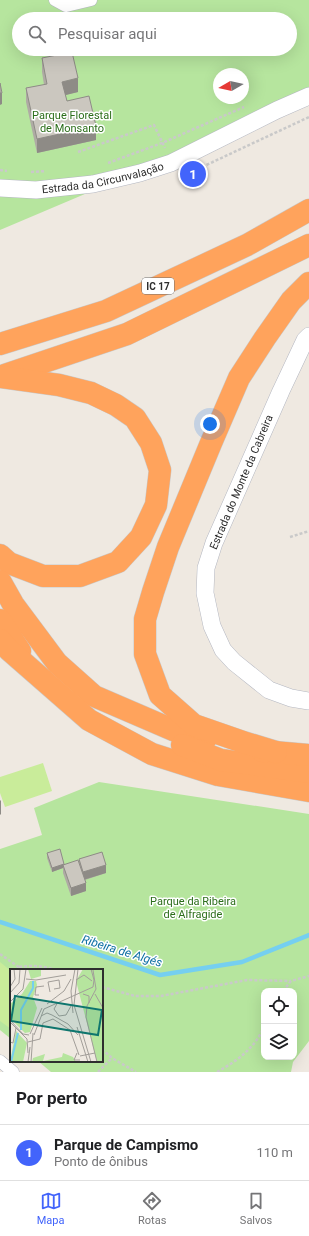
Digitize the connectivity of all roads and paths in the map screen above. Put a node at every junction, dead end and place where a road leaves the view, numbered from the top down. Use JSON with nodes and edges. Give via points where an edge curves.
{"nodes":[{"id":1,"x":55,"y":0,"type":"edge"},
{"id":2,"x":91,"y":0,"type":"edge"},
{"id":3,"x":309,"y":96,"type":"edge"},
{"id":4,"x":246,"y":106,"type":"dead end"},
{"id":5,"x":162,"y":143,"type":"junction"},
{"id":6,"x":78,"y":152,"type":"dead end"},
{"id":7,"x":107,"y":163,"type":"dead end"},
{"id":8,"x":0,"y":170,"type":"edge"},
{"id":9,"x":14,"y":171,"type":"dead end"},
{"id":10,"x":50,"y":171,"type":"dead end"},
{"id":11,"x":28,"y":173,"type":"dead end"},
{"id":12,"x":0,"y":188,"type":"edge"},
{"id":13,"x":309,"y":210,"type":"edge"},
{"id":14,"x":309,"y":245,"type":"edge"},
{"id":15,"x":309,"y":283,"type":"edge"},
{"id":16,"x":309,"y":336,"type":"edge"},
{"id":17,"x":0,"y":344,"type":"edge"},
{"id":18,"x":0,"y":377,"type":"edge"},
{"id":19,"x":309,"y":531,"type":"edge"},
{"id":20,"x":290,"y":537,"type":"dead end"},
{"id":21,"x":0,"y":555,"type":"edge"},
{"id":22,"x":0,"y":581,"type":"edge"},
{"id":23,"x":0,"y":620,"type":"edge"},
{"id":24,"x":0,"y":640,"type":"edge"},
{"id":25,"x":34,"y":672,"type":"junction"},
{"id":26,"x":94,"y":696,"type":"junction"},
{"id":27,"x":309,"y":701,"type":"edge"},
{"id":28,"x":276,"y":752,"type":"junction"},
{"id":29,"x":309,"y":755,"type":"edge"},
{"id":30,"x":309,"y":772,"type":"edge"},
{"id":31,"x":309,"y":791,"type":"edge"},
{"id":32,"x":0,"y":954,"type":"edge"},
{"id":33,"x":19,"y":966,"type":"junction"},
{"id":34,"x":22,"y":969,"type":"edge"},
{"id":35,"x":53,"y":969,"type":"edge"},
{"id":36,"x":309,"y":976,"type":"edge"},
{"id":37,"x":291,"y":981,"type":"junction"},
{"id":38,"x":103,"y":986,"type":"edge"},
{"id":39,"x":285,"y":988,"type":"edge"},
{"id":40,"x":261,"y":1031,"type":"edge"},
{"id":41,"x":103,"y":1050,"type":"edge"},
{"id":42,"x":112,"y":1058,"type":"junction"},
{"id":43,"x":0,"y":1061,"type":"edge"},
{"id":44,"x":13,"y":1072,"type":"edge"},
{"id":45,"x":98,"y":1072,"type":"edge"},
{"id":46,"x":136,"y":1072,"type":"edge"},
{"id":47,"x":218,"y":1072,"type":"edge"}],
"edges":[{"from":1,"to":2,"type":"street","via":[[66,6]]},
{"from":3,"to":12,"type":"street","name":"Estrada da Circunvalação","via":[[171,163],[140,173],[93,184],[36,190]]},
{"from":4,"to":5,"type":"path"},
{"from":5,"to":6,"type":"path","via":[[154,125]]},
{"from":5,"to":7,"type":"path"},
{"from":8,"to":9,"type":"path"},
{"from":10,"to":11,"type":"path"},
{"from":13,"to":17,"type":"highway","number":"IC 17","via":[[247,245],[106,311]]},
{"from":14,"to":18,"type":"highway","number":"IC 17","via":[[127,334]]},
{"from":15,"to":28,"type":"highway","via":[[291,301],[239,378],[168,547],[146,619],[145,654],[160,695],[194,725]]},
{"from":16,"to":27,"type":"street","name":"Estrada do Monte da Cabreira","via":[[280,390],[214,543],[206,568],[205,593],[212,626],[223,650],[234,662],[269,690]]},
{"from":18,"to":21,"type":"highway","via":[[59,384],[91,393],[116,405],[135,418],[151,443],[160,470],[156,505],[142,537],[118,562],[80,576],[43,576],[9,563]]},
{"from":19,"to":20,"type":"path"},
{"from":22,"to":26,"type":"highway","via":[[13,604],[57,662]]},
{"from":23,"to":25,"type":"highway"},
{"from":24,"to":25,"type":"highway"},
{"from":25,"to":31,"type":"highway","via":[[89,720],[152,754],[218,775]]},
{"from":26,"to":28,"type":"highway","via":[[173,730],[228,748]]},
{"from":26,"to":30,"type":"highway","via":[[134,726],[221,760]]},
{"from":28,"to":29,"type":"highway"},
{"from":32,"to":33,"type":"path"},
{"from":33,"to":34,"type":"path"},
{"from":33,"to":35,"type":"path","via":[[44,966]]},
{"from":36,"to":37,"type":"path"},
{"from":37,"to":38,"type":"path","via":[[247,980],[161,996],[135,996]]},
{"from":37,"to":39,"type":"path"},
{"from":40,"to":47,"type":"path","via":[[249,1049],[234,1063]]},
{"from":41,"to":42,"type":"path"},
{"from":42,"to":45,"type":"path"},
{"from":42,"to":46,"type":"path"},
{"from":43,"to":44,"type":"street"}]}
